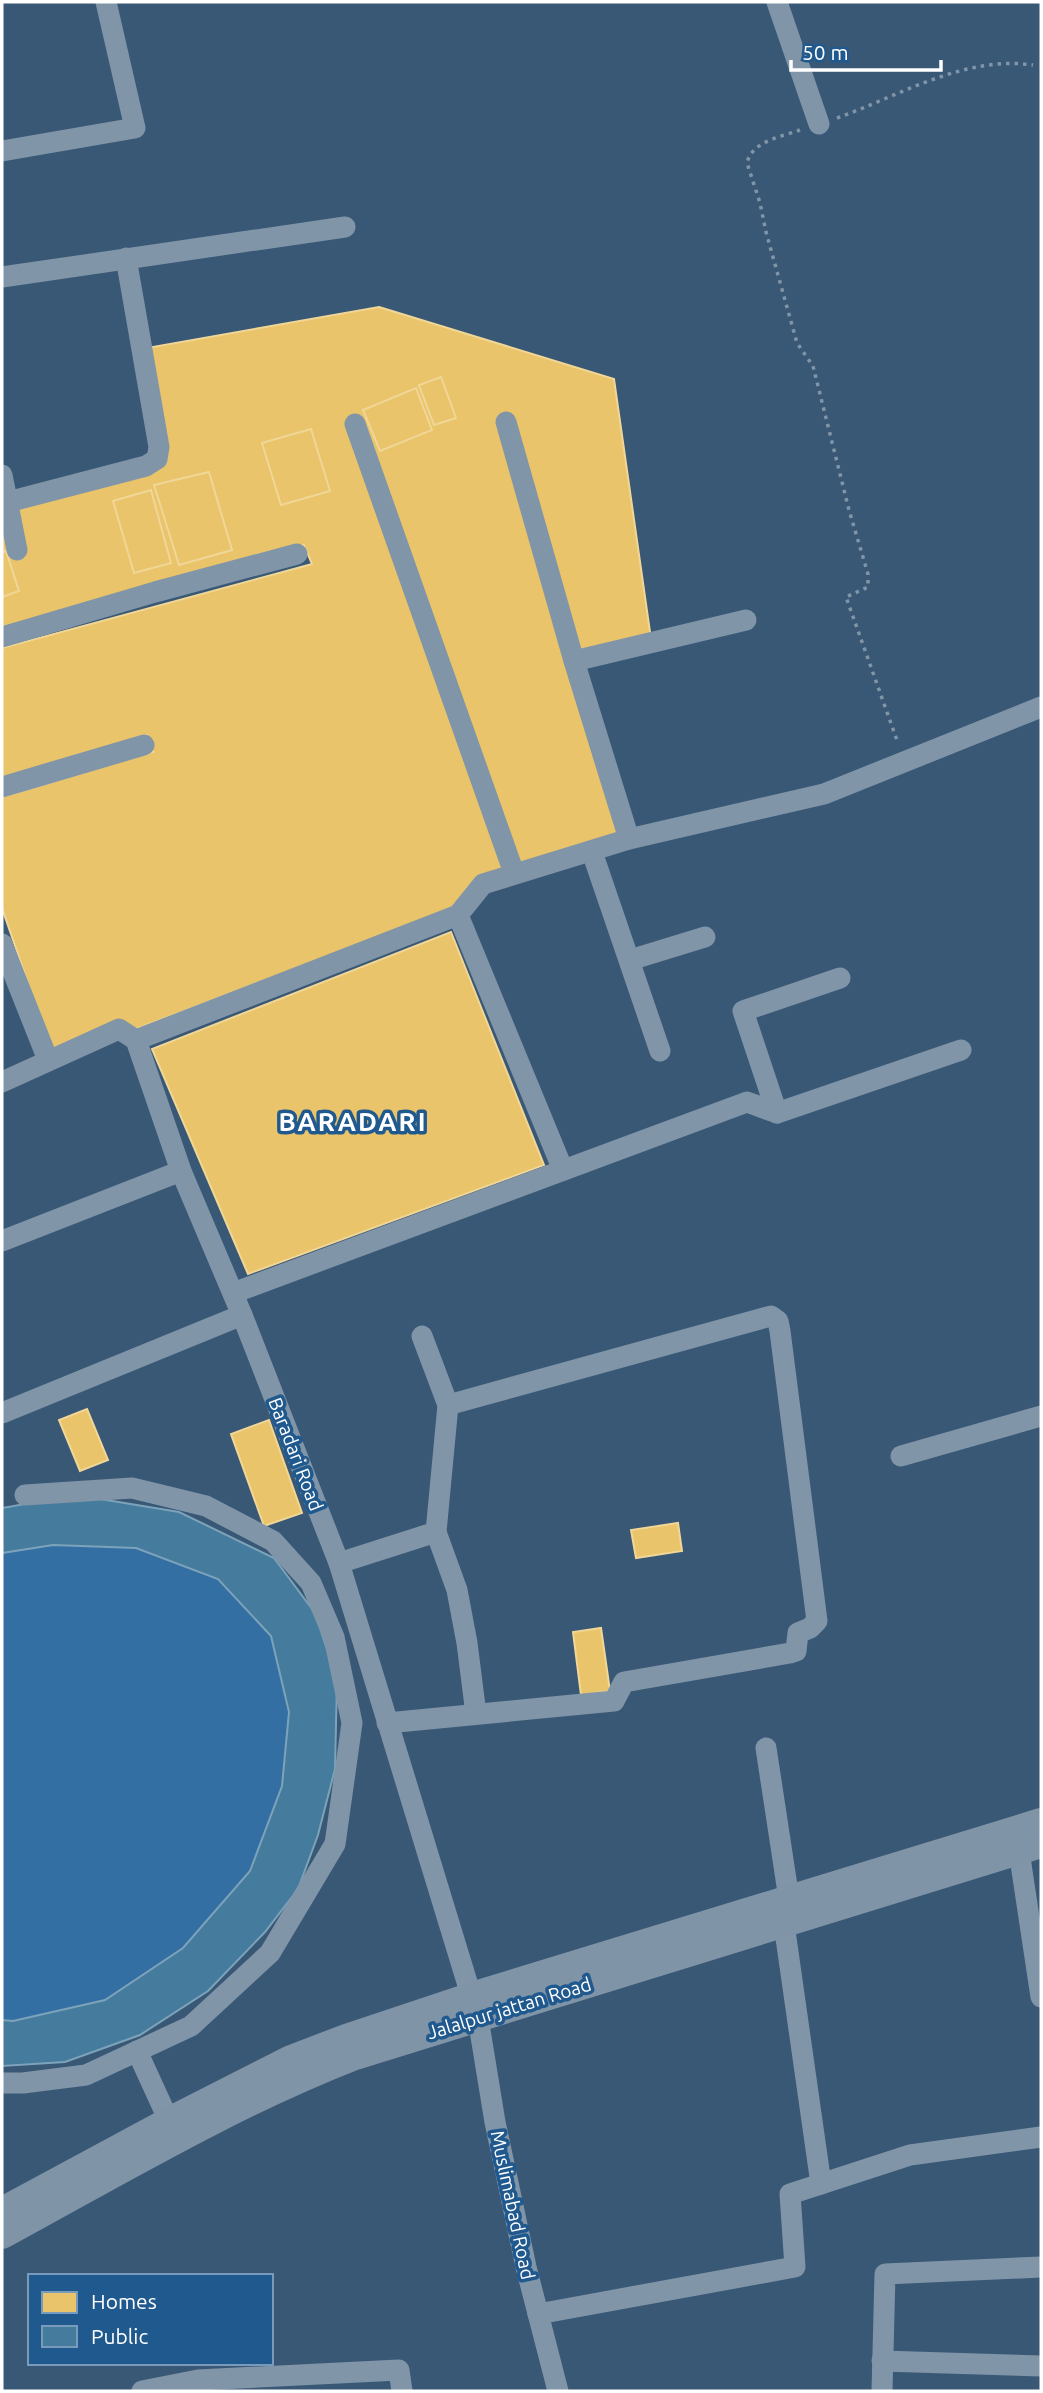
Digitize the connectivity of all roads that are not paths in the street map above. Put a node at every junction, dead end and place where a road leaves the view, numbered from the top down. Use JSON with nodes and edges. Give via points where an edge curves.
{"nodes":[{"id":1,"x":106,"y":2,"type":"edge"},
{"id":2,"x":777,"y":2,"type":"edge"},
{"id":3,"x":819,"y":124,"type":"road end"},
{"id":4,"x":2,"y":151,"type":"edge"},
{"id":5,"x":345,"y":227,"type":"dead end"},
{"id":6,"x":126,"y":258,"type":"junction"},
{"id":7,"x":2,"y":277,"type":"edge"},
{"id":8,"x":506,"y":422,"type":"dead end"},
{"id":9,"x":355,"y":424,"type":"dead end"},
{"id":10,"x":2,"y":475,"type":"edge"},
{"id":11,"x":6,"y":511,"type":"edge"},
{"id":12,"x":18,"y":550,"type":"dead end"},
{"id":13,"x":297,"y":554,"type":"dead end"},
{"id":14,"x":746,"y":620,"type":"dead end"},
{"id":15,"x":2,"y":637,"type":"edge"},
{"id":16,"x":574,"y":662,"type":"junction"},
{"id":17,"x":1041,"y":707,"type":"edge"},
{"id":18,"x":144,"y":746,"type":"dead end"},
{"id":19,"x":2,"y":787,"type":"edge"},
{"id":20,"x":629,"y":839,"type":"junction"},
{"id":21,"x":592,"y":852,"type":"junction"},
{"id":22,"x":514,"y":873,"type":"junction"},
{"id":23,"x":458,"y":915,"type":"junction"},
{"id":24,"x":705,"y":937,"type":"dead end"},
{"id":25,"x":2,"y":944,"type":"edge"},
{"id":26,"x":630,"y":960,"type":"junction"},
{"id":27,"x":840,"y":978,"type":"dead end"},
{"id":28,"x":136,"y":1040,"type":"junction"},
{"id":29,"x":961,"y":1050,"type":"dead end"},
{"id":30,"x":660,"y":1051,"type":"dead end"},
{"id":31,"x":48,"y":1060,"type":"junction"},
{"id":32,"x":2,"y":1082,"type":"edge"},
{"id":33,"x":777,"y":1113,"type":"junction"},
{"id":34,"x":563,"y":1170,"type":"junction"},
{"id":35,"x":181,"y":1171,"type":"junction"},
{"id":36,"x":2,"y":1241,"type":"edge"},
{"id":37,"x":233,"y":1293,"type":"junction"},
{"id":38,"x":242,"y":1315,"type":"junction"},
{"id":39,"x":422,"y":1336,"type":"dead end"},
{"id":40,"x":448,"y":1405,"type":"junction"},
{"id":41,"x":2,"y":1413,"type":"edge"},
{"id":42,"x":1041,"y":1416,"type":"edge"},
{"id":43,"x":901,"y":1456,"type":"dead end"},
{"id":44,"x":25,"y":1495,"type":"dead end"},
{"id":45,"x":436,"y":1532,"type":"junction"},
{"id":46,"x":339,"y":1563,"type":"junction"},
{"id":47,"x":476,"y":1714,"type":"junction"},
{"id":48,"x":387,"y":1723,"type":"junction"},
{"id":49,"x":766,"y":1748,"type":"dead end"},
{"id":50,"x":1041,"y":1822,"type":"edge"},
{"id":51,"x":1030,"y":1847,"type":"edge"},
{"id":52,"x":909,"y":1874,"type":"junction"},
{"id":53,"x":787,"y":1912,"type":"junction"},
{"id":54,"x":1041,"y":1997,"type":"edge"},
{"id":55,"x":475,"y":2007,"type":"junction"},
{"id":56,"x":138,"y":2051,"type":"junction"},
{"id":57,"x":2,"y":2083,"type":"edge"},
{"id":58,"x":169,"y":2121,"type":"junction"},
{"id":59,"x":1041,"y":2137,"type":"edge"},
{"id":60,"x":821,"y":2184,"type":"junction"},
{"id":61,"x":2,"y":2211,"type":"edge"},
{"id":62,"x":2,"y":2235,"type":"edge"},
{"id":63,"x":1041,"y":2267,"type":"edge"},
{"id":64,"x":538,"y":2314,"type":"junction"},
{"id":65,"x":882,"y":2361,"type":"junction"},
{"id":66,"x":1041,"y":2366,"type":"edge"},
{"id":67,"x":142,"y":2391,"type":"edge"},
{"id":68,"x":402,"y":2391,"type":"edge"},
{"id":69,"x":558,"y":2391,"type":"edge"},
{"id":70,"x":881,"y":2391,"type":"edge"}],
"edges":[{"from":1,"to":4,"type":"street","via":[[135,128]]},
{"from":2,"to":3,"type":"street"},
{"from":5,"to":6,"type":"street"},
{"from":6,"to":7,"type":"street"},
{"from":6,"to":11,"type":"street","via":[[159,447],[157,459]]},
{"from":8,"to":16,"type":"street"},
{"from":9,"to":22,"type":"street"},
{"from":10,"to":11,"type":"street"},
{"from":11,"to":12,"type":"street"},
{"from":13,"to":15,"type":"street"},
{"from":14,"to":16,"type":"street"},
{"from":16,"to":20,"type":"street"},
{"from":17,"to":20,"type":"street","via":[[824,794]]},
{"from":18,"to":19,"type":"street"},
{"from":20,"to":21,"type":"street"},
{"from":21,"to":22,"type":"street"},
{"from":21,"to":26,"type":"street"},
{"from":22,"to":23,"type":"street","via":[[483,884]]},
{"from":23,"to":28,"type":"street"},
{"from":23,"to":34,"type":"street"},
{"from":24,"to":26,"type":"street"},
{"from":25,"to":31,"type":"street"},
{"from":26,"to":30,"type":"street"},
{"from":27,"to":33,"type":"street","via":[[743,1011]]},
{"from":28,"to":31,"type":"street","via":[[119,1029]]},
{"from":28,"to":35,"type":"street","name":"Baradari Road"},
{"from":29,"to":33,"type":"street"},
{"from":31,"to":32,"type":"street"},
{"from":33,"to":34,"type":"street","via":[[747,1102]]},
{"from":34,"to":37,"type":"street"},
{"from":35,"to":36,"type":"street"},
{"from":35,"to":37,"type":"street","name":"Baradari Road"},
{"from":37,"to":38,"type":"street","name":"Baradari Road"},
{"from":38,"to":41,"type":"street"},
{"from":38,"to":46,"type":"street","name":"Baradari Road"},
{"from":39,"to":40,"type":"street"},
{"from":40,"to":45,"type":"street"},
{"from":40,"to":47,"type":"street","via":[[771,1316],[778,1321],[817,1621],[798,1633],[796,1651],[790,1653],[624,1682],[614,1700]]},
{"from":42,"to":43,"type":"street"},
{"from":44,"to":56,"type":"street","via":[[132,1488],[206,1506],[273,1541],[311,1583],[334,1637],[350,1711],[335,1844],[270,1953],[191,2026]]},
{"from":45,"to":46,"type":"street"},
{"from":45,"to":47,"type":"street","via":[[457,1590]]},
{"from":46,"to":48,"type":"street","name":"Baradari Road"},
{"from":47,"to":48,"type":"street"},
{"from":48,"to":55,"type":"street","name":"Baradari Road"},
{"from":49,"to":53,"type":"street"},
{"from":50,"to":52,"type":"main road","name":"Jalalpur jattan Road"},
{"from":51,"to":52,"type":"main road","name":"Jalalpur jattan Road"},
{"from":51,"to":54,"type":"street"},
{"from":52,"to":53,"type":"main road","name":"Jalalpur jattan Road"},
{"from":53,"to":55,"type":"main road","name":"Jalalpur jattan Road"},
{"from":53,"to":60,"type":"street"},
{"from":55,"to":58,"type":"main road","name":"Jalalpur jattan Road","via":[[346,2038],[291,2059]]},
{"from":55,"to":62,"type":"main road","name":"Jalalpur jattan Road","via":[[300,2077]]},
{"from":55,"to":64,"type":"street","name":"Muslimabad Road","via":[[495,2122]]},
{"from":56,"to":57,"type":"street","via":[[86,2075]]},
{"from":56,"to":58,"type":"street"},
{"from":58,"to":61,"type":"main road","name":"Jalalpur jattan Road"},
{"from":59,"to":60,"type":"street","via":[[910,2155]]},
{"from":60,"to":64,"type":"street","via":[[790,2194],[794,2267]]},
{"from":63,"to":65,"type":"street","via":[[885,2274]]},
{"from":64,"to":69,"type":"street","name":"Muslimabad Road"},
{"from":65,"to":66,"type":"street"},
{"from":65,"to":70,"type":"street"},
{"from":67,"to":68,"type":"street","via":[[198,2379],[399,2371]]}]}
